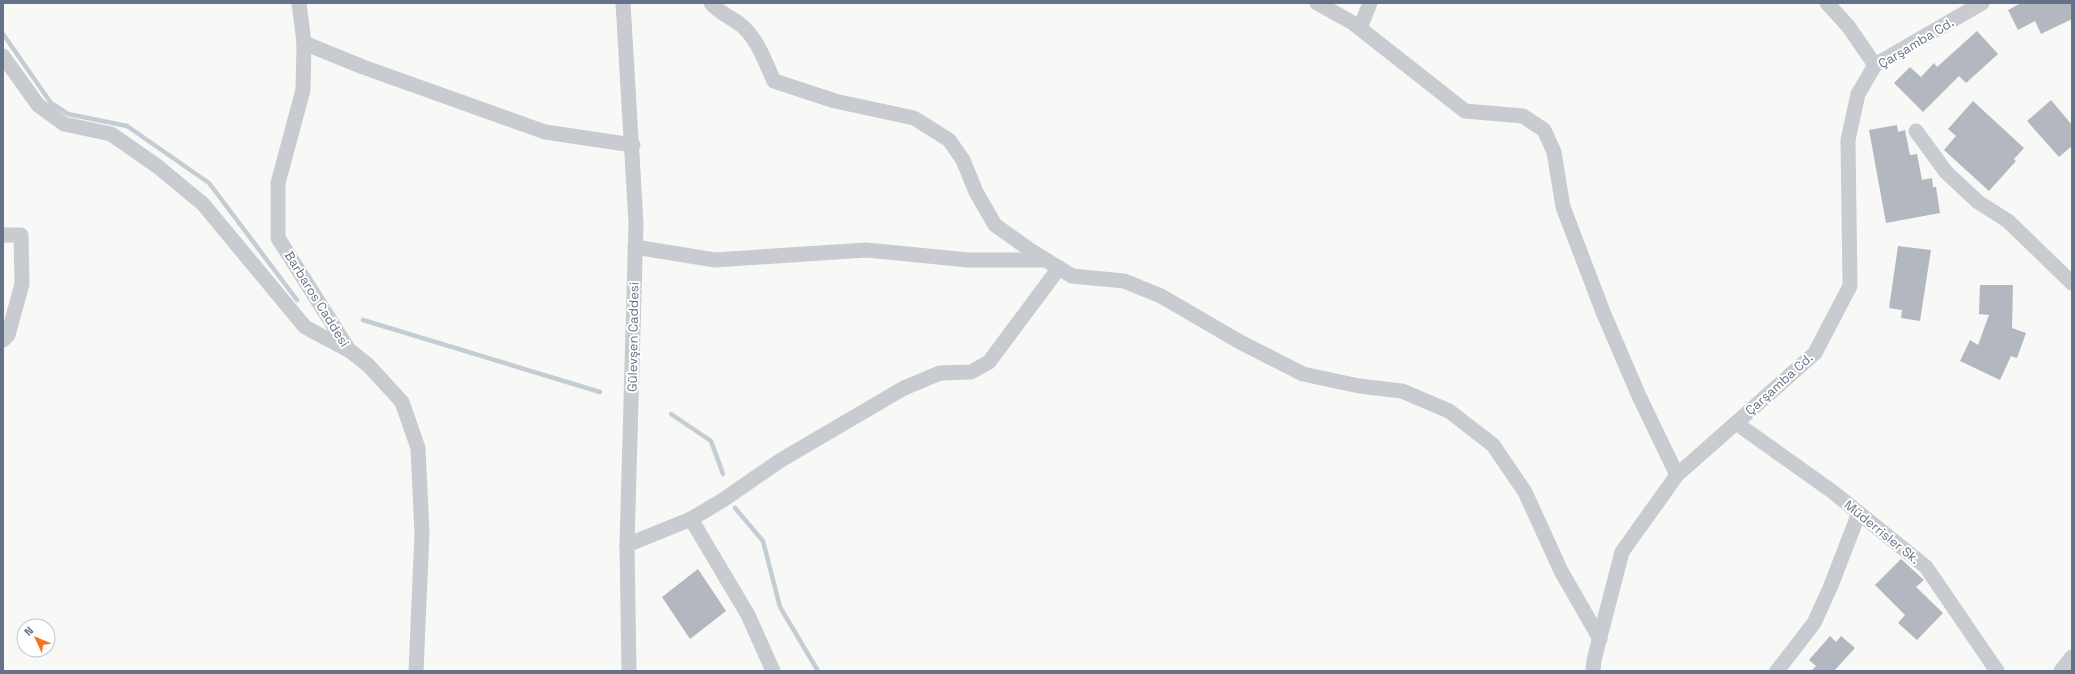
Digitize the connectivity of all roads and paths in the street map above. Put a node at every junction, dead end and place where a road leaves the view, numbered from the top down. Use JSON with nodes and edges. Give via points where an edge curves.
{"nodes":[{"id":1,"x":299,"y":3,"type":"edge"},
{"id":2,"x":623,"y":3,"type":"edge"},
{"id":3,"x":711,"y":3,"type":"edge"},
{"id":4,"x":1318,"y":3,"type":"edge"},
{"id":5,"x":1370,"y":3,"type":"edge"},
{"id":6,"x":1827,"y":3,"type":"edge"},
{"id":7,"x":1982,"y":3,"type":"edge"},
{"id":8,"x":1360,"y":28,"type":"junction"},
{"id":9,"x":304,"y":44,"type":"junction"},
{"id":10,"x":3,"y":56,"type":"edge"},
{"id":11,"x":1875,"y":65,"type":"junction"},
{"id":12,"x":1916,"y":131,"type":"dead end"},
{"id":13,"x":633,"y":145,"type":"junction"},
{"id":14,"x":3,"y":235,"type":"edge"},
{"id":15,"x":635,"y":247,"type":"junction"},
{"id":16,"x":1052,"y":264,"type":"junction"},
{"id":17,"x":2072,"y":283,"type":"edge"},
{"id":18,"x":3,"y":340,"type":"edge"},
{"id":19,"x":349,"y":350,"type":"junction"},
{"id":20,"x":1736,"y":423,"type":"junction"},
{"id":21,"x":1677,"y":474,"type":"junction"},
{"id":22,"x":1859,"y":513,"type":"junction"},
{"id":23,"x":691,"y":519,"type":"junction"},
{"id":24,"x":628,"y":545,"type":"junction"},
{"id":25,"x":1600,"y":639,"type":"junction"},
{"id":26,"x":2072,"y":657,"type":"edge"},
{"id":27,"x":416,"y":671,"type":"edge"},
{"id":28,"x":629,"y":671,"type":"edge"},
{"id":29,"x":773,"y":671,"type":"edge"},
{"id":30,"x":1593,"y":671,"type":"edge"},
{"id":31,"x":1777,"y":671,"type":"edge"},
{"id":32,"x":1997,"y":671,"type":"edge"},
{"id":33,"x":2061,"y":671,"type":"edge"}],
"edges":[{"from":1,"to":9,"type":"street","name":"Barbaros Caddesi"},
{"from":2,"to":13,"type":"street","name":"Gülevşen Caddesi"},
{"from":3,"to":16,"type":"street","via":[[742,25],[757,43],[774,81],[835,101],[914,118],[949,140],[963,160],[976,192],[995,225]]},
{"from":4,"to":8,"type":"street"},
{"from":5,"to":8,"type":"street"},
{"from":6,"to":11,"type":"street","via":[[1848,26]]},
{"from":7,"to":11,"type":"street","name":"Çarşamba Cd."},
{"from":8,"to":21,"type":"street","via":[[1465,111],[1523,116],[1544,130],[1554,152],[1563,207],[1603,312],[1639,396]]},
{"from":9,"to":13,"type":"street","via":[[545,132]]},
{"from":9,"to":19,"type":"street","name":"Barbaros Caddesi","via":[[303,90],[278,183],[278,238]]},
{"from":10,"to":19,"type":"street","via":[[38,105],[64,124],[111,134],[157,166],[203,204],[305,327]]},
{"from":11,"to":20,"type":"street","name":"Çarşamba Cd.","via":[[1858,94],[1848,140],[1850,286],[1815,353]]},
{"from":12,"to":17,"type":"street","via":[[1946,172],[1978,202],[2008,221]]},
{"from":13,"to":15,"type":"street","name":"Gülevşen Caddesi"},
{"from":14,"to":18,"type":"street","via":[[21,236],[22,284],[8,336]]},
{"from":15,"to":16,"type":"street","via":[[715,260],[866,250],[969,260]]},
{"from":15,"to":24,"type":"street","name":"Gülevşen Caddesi"},
{"from":16,"to":23,"type":"street","via":[[989,362],[971,372],[940,373],[904,388],[781,460]]},
{"from":16,"to":25,"type":"street","via":[[1072,276],[1124,281],[1161,296],[1240,342],[1303,374],[1359,386],[1402,391],[1449,411],[1492,445],[1525,492],[1561,571]]},
{"from":19,"to":27,"type":"street","name":"Barbaros Caddesi","via":[[368,365],[402,402],[418,448],[422,533]]},
{"from":20,"to":21,"type":"street","name":"Çarşamba Cd."},
{"from":20,"to":22,"type":"street","name":"Müderrisler Sk."},
{"from":21,"to":25,"type":"street","name":"Çarşamba Cd.","via":[[1622,552]]},
{"from":22,"to":31,"type":"street","via":[[1814,623]]},
{"from":22,"to":32,"type":"street","name":"Müderrisler Sk.","via":[[1926,567]]},
{"from":23,"to":24,"type":"street"},
{"from":23,"to":29,"type":"street","via":[[748,615]]},
{"from":24,"to":28,"type":"street","name":"Gülevşen Caddesi"},
{"from":25,"to":30,"type":"street","name":"Çarşamba Cd."},
{"from":26,"to":33,"type":"street"}]}
